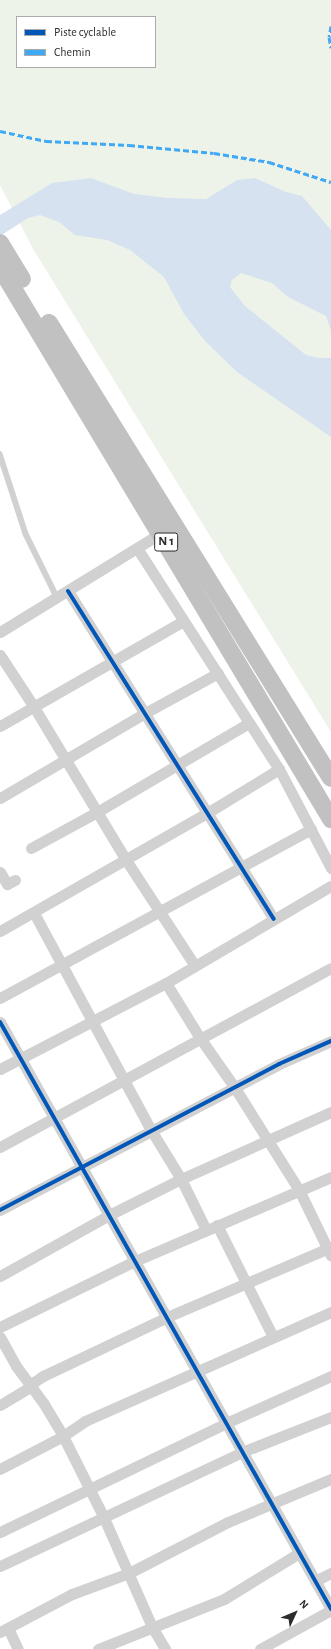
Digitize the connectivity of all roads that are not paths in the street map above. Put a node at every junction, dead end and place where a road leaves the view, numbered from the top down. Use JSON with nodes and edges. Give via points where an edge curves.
{"nodes":[{"id":1,"x":0,"y":243,"type":"edge"},
{"id":2,"x":0,"y":267,"type":"edge"},
{"id":3,"x":0,"y":454,"type":"edge"},
{"id":4,"x":161,"y":533,"type":"junction"},
{"id":5,"x":137,"y":548,"type":"junction"},
{"id":6,"x":68,"y":591,"type":"junction"},
{"id":7,"x":57,"y":597,"type":"junction"},
{"id":8,"x":184,"y":621,"type":"junction"},
{"id":9,"x":0,"y":632,"type":"edge"},
{"id":10,"x":0,"y":655,"type":"edge"},
{"id":11,"x":112,"y":662,"type":"junction"},
{"id":12,"x":218,"y":673,"type":"junction"},
{"id":13,"x":34,"y":707,"type":"junction"},
{"id":14,"x":145,"y":713,"type":"junction"},
{"id":15,"x":249,"y":723,"type":"junction"},
{"id":16,"x":0,"y":726,"type":"edge"},
{"id":17,"x":66,"y":760,"type":"junction"},
{"id":18,"x":177,"y":765,"type":"junction"},
{"id":19,"x":279,"y":769,"type":"junction"},
{"id":20,"x":331,"y":778,"type":"edge"},
{"id":21,"x":0,"y":798,"type":"edge"},
{"id":22,"x":97,"y":812,"type":"junction"},
{"id":23,"x":207,"y":813,"type":"junction"},
{"id":24,"x":331,"y":819,"type":"edge"},
{"id":25,"x":311,"y":828,"type":"junction"},
{"id":26,"x":31,"y":848,"type":"dead end"},
{"id":27,"x":126,"y":860,"type":"junction"},
{"id":28,"x":240,"y":866,"type":"junction"},
{"id":29,"x":331,"y":868,"type":"edge"},
{"id":30,"x":0,"y":872,"type":"edge"},
{"id":31,"x":15,"y":880,"type":"dead end"},
{"id":32,"x":331,"y":886,"type":"edge"},
{"id":33,"x":159,"y":912,"type":"junction"},
{"id":34,"x":34,"y":913,"type":"junction"},
{"id":35,"x":274,"y":919,"type":"junction"},
{"id":36,"x":0,"y":931,"type":"edge"},
{"id":37,"x":63,"y":965,"type":"junction"},
{"id":38,"x":195,"y":966,"type":"junction"},
{"id":39,"x":331,"y":968,"type":"edge"},
{"id":40,"x":166,"y":982,"type":"junction"},
{"id":41,"x":0,"y":998,"type":"edge"},
{"id":42,"x":94,"y":1021,"type":"junction"},
{"id":43,"x":0,"y":1022,"type":"edge"},
{"id":44,"x":200,"y":1038,"type":"junction"},
{"id":45,"x":331,"y":1041,"type":"edge"},
{"id":46,"x":20,"y":1058,"type":"junction"},
{"id":47,"x":0,"y":1069,"type":"edge"},
{"id":48,"x":125,"y":1079,"type":"junction"},
{"id":49,"x":235,"y":1088,"type":"junction"},
{"id":50,"x":331,"y":1112,"type":"edge"},
{"id":51,"x":54,"y":1118,"type":"junction"},
{"id":52,"x":151,"y":1130,"type":"junction"},
{"id":53,"x":267,"y":1140,"type":"junction"},
{"id":54,"x":0,"y":1148,"type":"edge"},
{"id":55,"x":82,"y":1167,"type":"junction"},
{"id":56,"x":331,"y":1177,"type":"edge"},
{"id":57,"x":181,"y":1178,"type":"junction"},
{"id":58,"x":299,"y":1190,"type":"junction"},
{"id":59,"x":0,"y":1210,"type":"edge"},
{"id":60,"x":109,"y":1215,"type":"junction"},
{"id":61,"x":217,"y":1225,"type":"junction"},
{"id":62,"x":206,"y":1230,"type":"junction"},
{"id":63,"x":330,"y":1251,"type":"edge"},
{"id":64,"x":135,"y":1261,"type":"junction"},
{"id":65,"x":0,"y":1276,"type":"edge"},
{"id":66,"x":246,"y":1283,"type":"junction"},
{"id":67,"x":330,"y":1314,"type":"edge"},
{"id":68,"x":167,"y":1317,"type":"junction"},
{"id":69,"x":0,"y":1328,"type":"edge"},
{"id":70,"x":0,"y":1336,"type":"edge"},
{"id":71,"x":273,"y":1337,"type":"junction"},
{"id":72,"x":196,"y":1370,"type":"junction"},
{"id":73,"x":331,"y":1376,"type":"edge"},
{"id":74,"x":30,"y":1387,"type":"junction"},
{"id":75,"x":0,"y":1405,"type":"edge"},
{"id":76,"x":331,"y":1417,"type":"edge"},
{"id":77,"x":226,"y":1423,"type":"junction"},
{"id":78,"x":62,"y":1436,"type":"junction"},
{"id":79,"x":242,"y":1452,"type":"junction"},
{"id":80,"x":0,"y":1469,"type":"edge"},
{"id":81,"x":331,"y":1479,"type":"edge"},
{"id":82,"x":89,"y":1488,"type":"junction"},
{"id":83,"x":271,"y":1503,"type":"junction"},
{"id":84,"x":104,"y":1518,"type":"junction"},
{"id":85,"x":0,"y":1532,"type":"edge"},
{"id":86,"x":299,"y":1553,"type":"junction"},
{"id":87,"x":0,"y":1566,"type":"edge"},
{"id":88,"x":129,"y":1573,"type":"junction"},
{"id":89,"x":331,"y":1573,"type":"edge"},
{"id":90,"x":315,"y":1581,"type":"junction"},
{"id":91,"x":331,"y":1610,"type":"edge"},
{"id":92,"x":152,"y":1627,"type":"junction"},
{"id":93,"x":4,"y":1630,"type":"edge"},
{"id":94,"x":18,"y":1649,"type":"edge"},
{"id":95,"x":98,"y":1649,"type":"edge"},
{"id":96,"x":165,"y":1649,"type":"edge"},
{"id":97,"x":260,"y":1649,"type":"edge"}],
"edges":[{"from":1,"to":20,"type":"highway","number":"N 1"},
{"from":2,"to":4,"type":"highway","number":"N 1"},
{"from":3,"to":7,"type":"lane","via":[[26,534]]},
{"from":4,"to":5,"type":"street"},
{"from":4,"to":24,"type":"highway","number":"N 1"},
{"from":5,"to":6,"type":"street"},
{"from":5,"to":8,"type":"street"},
{"from":6,"to":7,"type":"street"},
{"from":6,"to":11,"type":"street"},
{"from":7,"to":9,"type":"street"},
{"from":8,"to":11,"type":"street"},
{"from":8,"to":12,"type":"street"},
{"from":10,"to":13,"type":"street"},
{"from":11,"to":13,"type":"street"},
{"from":11,"to":14,"type":"street"},
{"from":12,"to":14,"type":"street"},
{"from":12,"to":15,"type":"street"},
{"from":13,"to":16,"type":"street"},
{"from":13,"to":17,"type":"street"},
{"from":14,"to":17,"type":"street"},
{"from":14,"to":18,"type":"street"},
{"from":15,"to":18,"type":"street"},
{"from":15,"to":19,"type":"street"},
{"from":17,"to":21,"type":"street"},
{"from":17,"to":22,"type":"street"},
{"from":18,"to":22,"type":"street"},
{"from":18,"to":23,"type":"street"},
{"from":19,"to":23,"type":"street"},
{"from":19,"to":25,"type":"street"},
{"from":22,"to":26,"type":"street"},
{"from":22,"to":27,"type":"street"},
{"from":23,"to":27,"type":"street"},
{"from":23,"to":28,"type":"street"},
{"from":25,"to":28,"type":"street"},
{"from":25,"to":29,"type":"street"},
{"from":27,"to":33,"type":"street"},
{"from":27,"to":34,"type":"street"},
{"from":28,"to":33,"type":"street"},
{"from":28,"to":35,"type":"street"},
{"from":30,"to":31,"type":"street","via":[[7,884]]},
{"from":32,"to":35,"type":"street"},
{"from":33,"to":37,"type":"street"},
{"from":33,"to":38,"type":"street"},
{"from":34,"to":36,"type":"street"},
{"from":34,"to":37,"type":"street"},
{"from":35,"to":38,"type":"street"},
{"from":37,"to":41,"type":"street"},
{"from":37,"to":42,"type":"street"},
{"from":38,"to":40,"type":"street"},
{"from":39,"to":44,"type":"street"},
{"from":40,"to":42,"type":"street"},
{"from":40,"to":44,"type":"street"},
{"from":42,"to":46,"type":"street"},
{"from":42,"to":48,"type":"street"},
{"from":43,"to":46,"type":"street"},
{"from":44,"to":48,"type":"street"},
{"from":44,"to":49,"type":"street"},
{"from":45,"to":49,"type":"street","via":[[279,1064]]},
{"from":46,"to":47,"type":"street"},
{"from":46,"to":51,"type":"street"},
{"from":48,"to":51,"type":"street"},
{"from":48,"to":52,"type":"street"},
{"from":49,"to":52,"type":"street"},
{"from":49,"to":53,"type":"street"},
{"from":50,"to":53,"type":"street"},
{"from":51,"to":54,"type":"street"},
{"from":51,"to":55,"type":"street"},
{"from":52,"to":55,"type":"street"},
{"from":52,"to":57,"type":"street"},
{"from":53,"to":57,"type":"street"},
{"from":53,"to":58,"type":"street"},
{"from":55,"to":59,"type":"street"},
{"from":55,"to":60,"type":"street"},
{"from":56,"to":58,"type":"street"},
{"from":57,"to":60,"type":"street"},
{"from":57,"to":62,"type":"street"},
{"from":58,"to":61,"type":"street"},
{"from":58,"to":63,"type":"street"},
{"from":60,"to":64,"type":"street"},
{"from":60,"to":65,"type":"street"},
{"from":61,"to":62,"type":"street"},
{"from":61,"to":66,"type":"street"},
{"from":62,"to":64,"type":"street"},
{"from":63,"to":66,"type":"street"},
{"from":64,"to":68,"type":"street"},
{"from":64,"to":69,"type":"street"},
{"from":66,"to":68,"type":"street"},
{"from":66,"to":71,"type":"street"},
{"from":67,"to":71,"type":"street"},
{"from":68,"to":72,"type":"street"},
{"from":68,"to":74,"type":"street","via":[[43,1376]]},
{"from":70,"to":74,"type":"street"},
{"from":71,"to":72,"type":"street"},
{"from":72,"to":77,"type":"street"},
{"from":72,"to":78,"type":"street","via":[[85,1422]]},
{"from":73,"to":77,"type":"street"},
{"from":74,"to":75,"type":"street"},
{"from":74,"to":78,"type":"street","via":[[44,1404]]},
{"from":76,"to":79,"type":"street"},
{"from":77,"to":79,"type":"street"},
{"from":77,"to":82,"type":"street"},
{"from":78,"to":80,"type":"street"},
{"from":78,"to":82,"type":"street"},
{"from":79,"to":83,"type":"street"},
{"from":79,"to":84,"type":"street"},
{"from":81,"to":83,"type":"street"},
{"from":82,"to":84,"type":"street"},
{"from":82,"to":85,"type":"street"},
{"from":83,"to":86,"type":"street"},
{"from":83,"to":88,"type":"street"},
{"from":84,"to":87,"type":"street"},
{"from":84,"to":88,"type":"street"},
{"from":86,"to":90,"type":"street"},
{"from":86,"to":92,"type":"street","via":[[224,1599]]},
{"from":88,"to":92,"type":"street"},
{"from":88,"to":93,"type":"street","via":[[72,1594]]},
{"from":89,"to":90,"type":"street"},
{"from":90,"to":91,"type":"street"},
{"from":91,"to":97,"type":"street"},
{"from":92,"to":95,"type":"street"},
{"from":92,"to":96,"type":"street"},
{"from":93,"to":94,"type":"street"}]}
